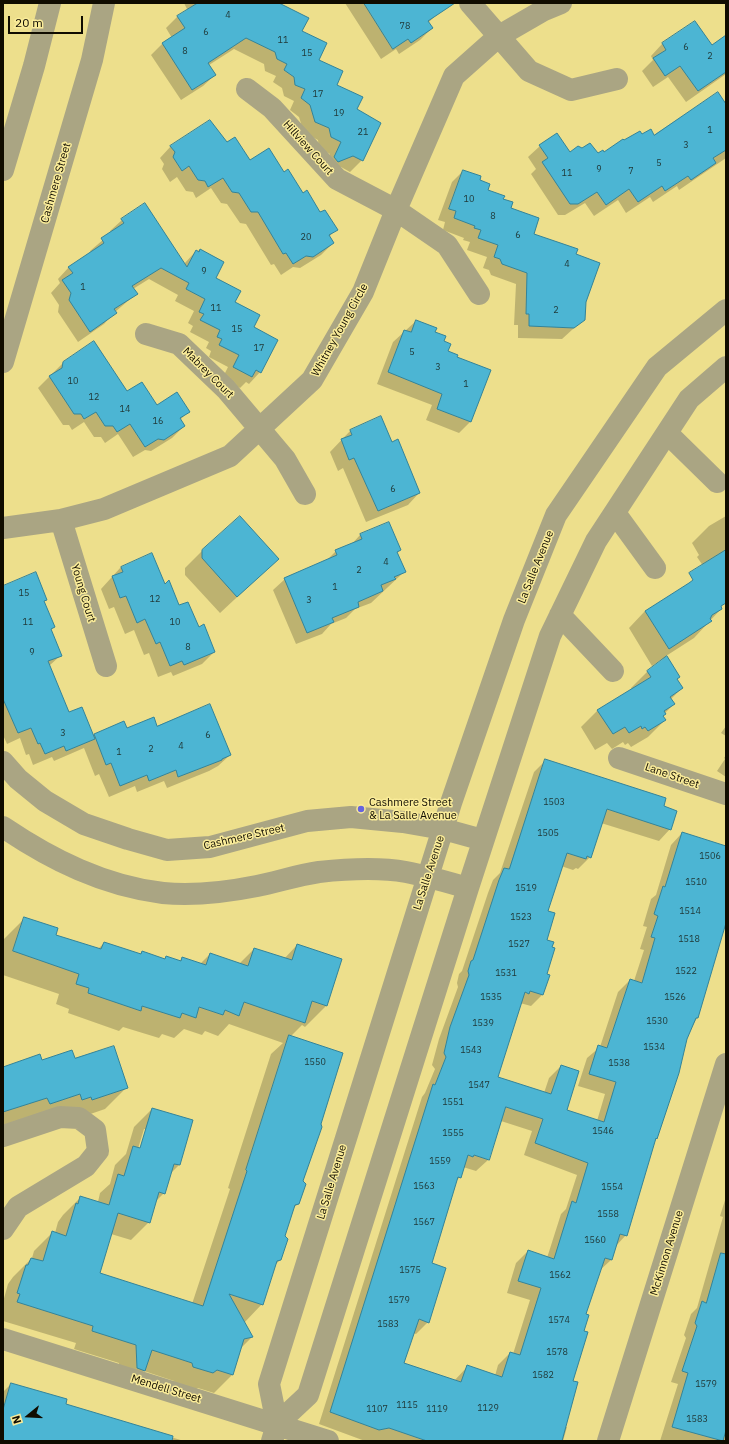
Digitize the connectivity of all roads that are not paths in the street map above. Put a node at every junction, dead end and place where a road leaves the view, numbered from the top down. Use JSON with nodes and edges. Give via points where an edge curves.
{"nodes":[{"id":1,"x":50,"y":3,"type":"edge"},
{"id":2,"x":104,"y":3,"type":"edge"},
{"id":3,"x":470,"y":3,"type":"edge"},
{"id":4,"x":561,"y":3,"type":"edge"},
{"id":5,"x":499,"y":36,"type":"junction"},
{"id":6,"x":617,"y":80,"type":"dead end"},
{"id":7,"x":247,"y":89,"type":"dead end"},
{"id":8,"x":3,"y":170,"type":"edge"},
{"id":9,"x":396,"y":210,"type":"junction"},
{"id":10,"x":478,"y":294,"type":"dead end"},
{"id":11,"x":726,"y":310,"type":"edge"},
{"id":12,"x":146,"y":334,"type":"dead end"},
{"id":13,"x":3,"y":362,"type":"edge"},
{"id":14,"x":726,"y":367,"type":"edge"},
{"id":15,"x":259,"y":429,"type":"junction"},
{"id":16,"x":667,"y":433,"type":"junction"},
{"id":17,"x":717,"y":482,"type":"dead end"},
{"id":18,"x":305,"y":494,"type":"dead end"},
{"id":19,"x":615,"y":513,"type":"junction"},
{"id":20,"x":60,"y":520,"type":"junction"},
{"id":21,"x":3,"y":528,"type":"edge"},
{"id":22,"x":655,"y":568,"type":"dead end"},
{"id":23,"x":560,"y":615,"type":"junction"},
{"id":24,"x":106,"y":666,"type":"dead end"},
{"id":25,"x":613,"y":671,"type":"dead end"},
{"id":26,"x":619,"y":758,"type":"dead end"},
{"id":27,"x":3,"y":762,"type":"edge"},
{"id":28,"x":726,"y":794,"type":"edge"},
{"id":29,"x":3,"y":827,"type":"edge"},
{"id":30,"x":443,"y":829,"type":"junction"},
{"id":31,"x":483,"y":840,"type":"junction"},
{"id":32,"x":428,"y":877,"type":"junction"},
{"id":33,"x":468,"y":888,"type":"junction"},
{"id":34,"x":726,"y":1064,"type":"edge"},
{"id":35,"x":3,"y":1136,"type":"edge"},
{"id":36,"x":3,"y":1229,"type":"edge"},
{"id":37,"x":3,"y":1339,"type":"edge"},
{"id":38,"x":274,"y":1432,"type":"edge"},
{"id":39,"x":328,"y":1441,"type":"edge"},
{"id":40,"x":608,"y":1441,"type":"edge"}],
"edges":[{"from":1,"to":8,"type":"street"},
{"from":2,"to":13,"type":"street","name":"Cashmere Street","via":[[92,60]]},
{"from":3,"to":5,"type":"street"},
{"from":4,"to":5,"type":"street","name":"Whitney Young Circle"},
{"from":5,"to":6,"type":"street","via":[[529,71],[571,90]]},
{"from":5,"to":9,"type":"street","name":"Whitney Young Circle","via":[[454,76]]},
{"from":7,"to":9,"type":"street","name":"Hillview Court","via":[[272,108],[337,179]]},
{"from":9,"to":10,"type":"street","name":"Hillview Court","via":[[447,245]]},
{"from":9,"to":15,"type":"street","name":"Whitney Young Circle","via":[[363,292],[312,380]]},
{"from":11,"to":30,"type":"street","name":"La Salle Avenue","via":[[657,367],[556,515],[514,620]]},
{"from":12,"to":15,"type":"street","name":"Mabrey Court","via":[[179,344],[226,389]]},
{"from":14,"to":16,"type":"street","via":[[689,399]]},
{"from":15,"to":18,"type":"street","name":"Mabrey Court","via":[[284,459]]},
{"from":15,"to":20,"type":"street","name":"Whitney Young Circle","via":[[230,456],[104,508]]},
{"from":16,"to":17,"type":"street"},
{"from":16,"to":19,"type":"street"},
{"from":19,"to":22,"type":"street"},
{"from":19,"to":23,"type":"street","via":[[596,541]]},
{"from":20,"to":21,"type":"street","name":"Whitney Young Circle"},
{"from":20,"to":24,"type":"street","name":"Young Court"},
{"from":23,"to":25,"type":"street"},
{"from":23,"to":31,"type":"street","via":[[550,636]]},
{"from":26,"to":28,"type":"street","name":"Lane Street"},
{"from":27,"to":30,"type":"street","name":"Cashmere Street","via":[[18,779],[45,801],[84,824],[167,850],[210,847],[307,821],[351,817]]},
{"from":29,"to":32,"type":"street","via":[[79,870],[116,884],[164,893],[215,892],[254,887],[318,872],[356,869],[404,872]]},
{"from":30,"to":31,"type":"street","name":"Cashmere Street"},
{"from":30,"to":32,"type":"street","name":"La Salle Avenue"},
{"from":31,"to":33,"type":"street"},
{"from":32,"to":33,"type":"street"},
{"from":32,"to":38,"type":"street","name":"La Salle Avenue","via":[[269,1384]]},
{"from":33,"to":38,"type":"street","via":[[308,1395]]},
{"from":34,"to":40,"type":"street","name":"McKinnon Avenue"},
{"from":35,"to":36,"type":"street","via":[[60,1117],[79,1118],[95,1130],[98,1151],[86,1166],[18,1207]]},
{"from":37,"to":38,"type":"street","name":"Mendell Street"},
{"from":38,"to":39,"type":"street","name":"Mendell Street"}]}
